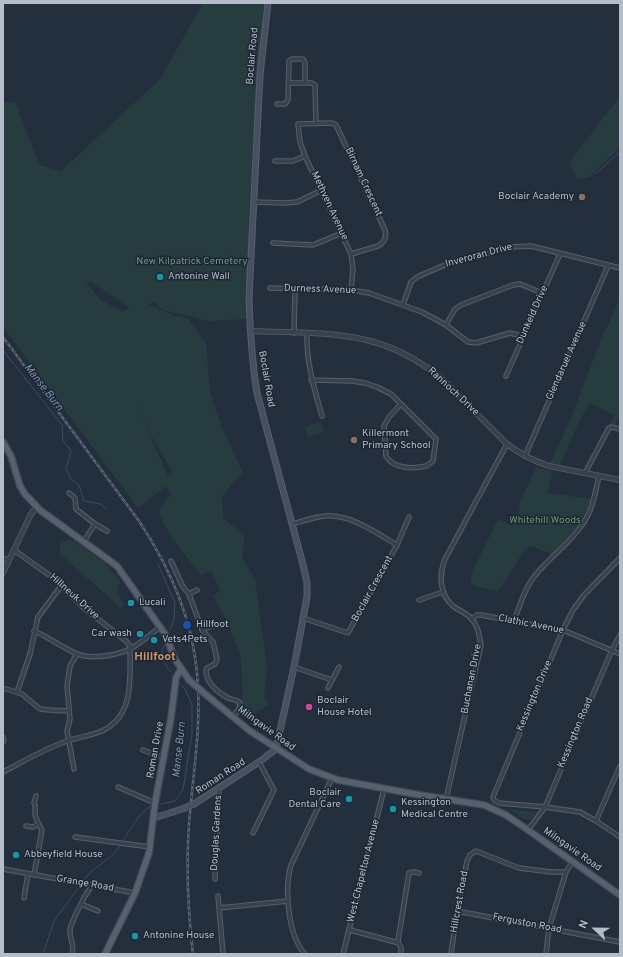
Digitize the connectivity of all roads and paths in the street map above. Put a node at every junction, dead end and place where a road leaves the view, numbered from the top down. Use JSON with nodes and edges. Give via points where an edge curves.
{"nodes":[{"id":1,"x":268,"y":3,"type":"edge"},
{"id":2,"x":289,"y":83,"type":"junction"},
{"id":3,"x":306,"y":83,"type":"junction"},
{"id":4,"x":277,"y":104,"type":"dead end"},
{"id":5,"x":316,"y":123,"type":"junction"},
{"id":6,"x":298,"y":124,"type":"joint"},
{"id":7,"x":305,"y":156,"type":"junction"},
{"id":8,"x":275,"y":161,"type":"dead end"},
{"id":9,"x":322,"y":190,"type":"junction"},
{"id":10,"x":254,"y":202,"type":"junction"},
{"id":11,"x":342,"y":233,"type":"junction"},
{"id":12,"x":273,"y":243,"type":"dead end"},
{"id":13,"x":351,"y":254,"type":"junction"},
{"id":14,"x":560,"y":254,"type":"junction"},
{"id":15,"x":608,"y":266,"type":"junction"},
{"id":16,"x":620,"y":268,"type":"edge"},
{"id":17,"x":270,"y":288,"type":"dead end"},
{"id":18,"x":295,"y":289,"type":"junction"},
{"id":19,"x":351,"y":290,"type":"junction"},
{"id":20,"x":542,"y":293,"type":"junction"},
{"id":21,"x":403,"y":305,"type":"junction"},
{"id":22,"x":446,"y":325,"type":"junction"},
{"id":23,"x":250,"y":331,"type":"junction"},
{"id":24,"x":294,"y":333,"type":"junction"},
{"id":25,"x":307,"y":334,"type":"junction"},
{"id":26,"x":523,"y":336,"type":"junction"},
{"id":27,"x":506,"y":376,"type":"dead end"},
{"id":28,"x":311,"y":380,"type":"junction"},
{"id":29,"x":401,"y":404,"type":"junction"},
{"id":30,"x":322,"y":416,"type":"dead end"},
{"id":31,"x":620,"y":429,"type":"edge"},
{"id":32,"x":3,"y":442,"type":"edge"},
{"id":33,"x":507,"y":444,"type":"junction"},
{"id":34,"x":525,"y":456,"type":"junction"},
{"id":35,"x":585,"y":473,"type":"junction"},
{"id":36,"x":599,"y":476,"type":"junction"},
{"id":37,"x":620,"y":480,"type":"edge"},
{"id":38,"x":69,"y":493,"type":"dead end"},
{"id":39,"x":36,"y":506,"type":"junction"},
{"id":40,"x":409,"y":517,"type":"dead end"},
{"id":41,"x":95,"y":524,"type":"junction"},
{"id":42,"x":292,"y":524,"type":"junction"},
{"id":43,"x":107,"y":531,"type":"dead end"},
{"id":44,"x":84,"y":541,"type":"junction"},
{"id":45,"x":397,"y":545,"type":"junction"},
{"id":46,"x":14,"y":550,"type":"junction"},
{"id":47,"x":3,"y":558,"type":"edge"},
{"id":48,"x":620,"y":558,"type":"edge"},
{"id":49,"x":9,"y":560,"type":"junction"},
{"id":50,"x":171,"y":561,"type":"dead end"},
{"id":51,"x":3,"y":573,"type":"edge"},
{"id":52,"x":61,"y":586,"type":"junction"},
{"id":53,"x":197,"y":590,"type":"dead end"},
{"id":54,"x":443,"y":592,"type":"junction"},
{"id":55,"x":189,"y":594,"type":"junction"},
{"id":56,"x":419,"y":600,"type":"dead end"},
{"id":57,"x":303,"y":618,"type":"junction"},
{"id":58,"x":471,"y":619,"type":"junction"},
{"id":59,"x":514,"y":621,"type":"junction"},
{"id":60,"x":218,"y":624,"type":"dead end"},
{"id":61,"x":160,"y":627,"type":"junction"},
{"id":62,"x":202,"y":630,"type":"junction"},
{"id":63,"x":563,"y":630,"type":"junction"},
{"id":64,"x":34,"y":631,"type":"junction"},
{"id":65,"x":620,"y":635,"type":"edge"},
{"id":66,"x":130,"y":649,"type":"junction"},
{"id":67,"x":612,"y":650,"type":"junction"},
{"id":68,"x":77,"y":654,"type":"junction"},
{"id":69,"x":620,"y":654,"type":"edge"},
{"id":70,"x":294,"y":667,"type":"junction"},
{"id":71,"x":339,"y":668,"type":"dead end"},
{"id":72,"x":181,"y":669,"type":"junction"},
{"id":73,"x":188,"y":678,"type":"junction"},
{"id":74,"x":332,"y":680,"type":"junction"},
{"id":75,"x":175,"y":685,"type":"junction"},
{"id":76,"x":3,"y":688,"type":"edge"},
{"id":77,"x":328,"y":688,"type":"dead end"},
{"id":78,"x":17,"y":692,"type":"junction"},
{"id":79,"x":69,"y":712,"type":"junction"},
{"id":80,"x":233,"y":717,"type":"junction"},
{"id":81,"x":68,"y":741,"type":"junction"},
{"id":82,"x":276,"y":749,"type":"junction"},
{"id":83,"x":143,"y":750,"type":"dead end"},
{"id":84,"x":164,"y":758,"type":"junction"},
{"id":85,"x":259,"y":762,"type":"junction"},
{"id":86,"x":620,"y":766,"type":"edge"},
{"id":87,"x":74,"y":769,"type":"dead end"},
{"id":88,"x":3,"y":772,"type":"edge"},
{"id":89,"x":332,"y":778,"type":"junction"},
{"id":90,"x":118,"y":787,"type":"dead end"},
{"id":91,"x":219,"y":788,"type":"junction"},
{"id":92,"x":384,"y":789,"type":"junction"},
{"id":93,"x":36,"y":796,"type":"dead end"},
{"id":94,"x":446,"y":799,"type":"junction"},
{"id":95,"x":155,"y":803,"type":"junction"},
{"id":96,"x":545,"y":807,"type":"junction"},
{"id":97,"x":154,"y":818,"type":"junction"},
{"id":98,"x":596,"y":821,"type":"junction"},
{"id":99,"x":38,"y":824,"type":"junction"},
{"id":100,"x":26,"y":826,"type":"dead end"},
{"id":101,"x":528,"y":830,"type":"junction"},
{"id":102,"x":253,"y":833,"type":"dead end"},
{"id":103,"x":620,"y":837,"type":"edge"},
{"id":104,"x":75,"y":838,"type":"dead end"},
{"id":105,"x":150,"y":847,"type":"junction"},
{"id":106,"x":573,"y":861,"type":"junction"},
{"id":107,"x":3,"y":869,"type":"edge"},
{"id":108,"x":566,"y":872,"type":"junction"},
{"id":109,"x":419,"y":873,"type":"dead end"},
{"id":110,"x":28,"y":874,"type":"junction"},
{"id":111,"x":34,"y":875,"type":"junction"},
{"id":112,"x":214,"y":879,"type":"dead end"},
{"id":113,"x":92,"y":885,"type":"junction"},
{"id":114,"x":135,"y":893,"type":"junction"},
{"id":115,"x":620,"y":895,"type":"edge"},
{"id":116,"x":218,"y":896,"type":"dead end"},
{"id":117,"x":24,"y":898,"type":"dead end"},
{"id":118,"x":288,"y":901,"type":"junction"},
{"id":119,"x":81,"y":904,"type":"junction"},
{"id":120,"x":219,"y":908,"type":"junction"},
{"id":121,"x":457,"y":910,"type":"junction"},
{"id":122,"x":98,"y":911,"type":"dead end"},
{"id":123,"x":549,"y":928,"type":"junction"},
{"id":124,"x":350,"y":930,"type":"junction"},
{"id":125,"x":620,"y":942,"type":"edge"},
{"id":126,"x":399,"y":944,"type":"junction"},
{"id":127,"x":72,"y":954,"type":"edge"},
{"id":128,"x":105,"y":954,"type":"edge"},
{"id":129,"x":223,"y":954,"type":"edge"},
{"id":130,"x":306,"y":954,"type":"edge"},
{"id":131,"x":343,"y":954,"type":"edge"},
{"id":132,"x":401,"y":954,"type":"edge"},
{"id":133,"x":451,"y":954,"type":"edge"},
{"id":134,"x":546,"y":954,"type":"edge"}],
"edges":[{"from":1,"to":10,"type":"main road","name":"Boclair Road","via":[[260,75]]},
{"from":2,"to":3,"type":"street"},
{"from":2,"to":3,"type":"street","via":[[288,63],[292,59],[304,60]]},
{"from":2,"to":4,"type":"street","via":[[287,102]]},
{"from":3,"to":5,"type":"street","via":[[315,85]]},
{"from":5,"to":6,"type":"street","name":"Birnam Crescent"},
{"from":5,"to":13,"type":"street","name":"Birnam Crescent","via":[[332,123],[338,127],[385,230],[386,237],[382,244]]},
{"from":6,"to":7,"type":"street","name":"Methven Avenue"},
{"from":7,"to":8,"type":"street","via":[[293,161]]},
{"from":7,"to":9,"type":"street","name":"Methven Avenue"},
{"from":9,"to":10,"type":"street","via":[[297,202]]},
{"from":9,"to":11,"type":"street","name":"Methven Avenue"},
{"from":10,"to":23,"type":"main road","name":"Boclair Road","via":[[249,298]]},
{"from":11,"to":12,"type":"street","via":[[314,245]]},
{"from":11,"to":13,"type":"street","name":"Methven Avenue"},
{"from":13,"to":19,"type":"street","name":"Methven Avenue"},
{"from":14,"to":15,"type":"street","name":"Inveroran Drive"},
{"from":14,"to":20,"type":"street","name":"Dunkeld Drive"},
{"from":14,"to":21,"type":"street","name":"Inveroran Drive","via":[[531,246],[514,246],[454,261],[413,280]]},
{"from":15,"to":16,"type":"street","name":"Inveroran Drive"},
{"from":15,"to":34,"type":"street","name":"Glendaruel Avenue"},
{"from":17,"to":18,"type":"street","name":"Durness Avenue"},
{"from":18,"to":19,"type":"street","name":"Durness Avenue"},
{"from":18,"to":24,"type":"street"},
{"from":19,"to":21,"type":"street","name":"Durness Avenue","via":[[369,293]]},
{"from":20,"to":22,"type":"street","via":[[520,284],[513,285],[461,305],[455,309]]},
{"from":20,"to":26,"type":"street","name":"Dunkeld Drive"},
{"from":21,"to":22,"type":"street","name":"Durness Avenue"},
{"from":22,"to":26,"type":"street","name":"Durness Avenue","via":[[470,343],[510,332]]},
{"from":23,"to":24,"type":"street","name":"Rannoch Drive"},
{"from":23,"to":42,"type":"main road","name":"Boclair Road","via":[[257,393]]},
{"from":24,"to":25,"type":"street","name":"Rannoch Drive"},
{"from":25,"to":28,"type":"street","via":[[306,353]]},
{"from":25,"to":33,"type":"street","name":"Rannoch Drive","via":[[366,340],[409,356],[440,377]]},
{"from":26,"to":27,"type":"street","name":"Dunkeld Drive"},
{"from":28,"to":29,"type":"street","via":[[365,383],[385,390]]},
{"from":28,"to":30,"type":"street"},
{"from":29,"to":29,"type":"street","via":[[436,439],[433,461],[426,466],[395,466],[386,456],[384,426]]},
{"from":31,"to":35,"type":"street","via":[[609,428]]},
{"from":32,"to":39,"type":"main road","name":"Milngavie Road","via":[[11,456],[20,486]]},
{"from":33,"to":34,"type":"street","name":"Rannoch Drive"},
{"from":33,"to":54,"type":"street","via":[[445,559],[441,574]]},
{"from":34,"to":35,"type":"street","name":"Rannoch Drive","via":[[549,466]]},
{"from":35,"to":36,"type":"street","name":"Rannoch Drive"},
{"from":36,"to":37,"type":"street","name":"Rannoch Drive"},
{"from":36,"to":59,"type":"street","via":[[585,520],[578,531],[530,582]]},
{"from":38,"to":41,"type":"street","via":[[76,498],[76,509]]},
{"from":39,"to":44,"type":"main road","name":"Milngavie Road"},
{"from":39,"to":46,"type":"street"},
{"from":40,"to":45,"type":"street","name":"Boclair Crescent"},
{"from":41,"to":43,"type":"street"},
{"from":41,"to":44,"type":"street"},
{"from":42,"to":45,"type":"street","name":"Boclair Crescent","via":[[324,516],[343,517]]},
{"from":42,"to":57,"type":"main road","name":"Boclair Road","via":[[307,582]]},
{"from":44,"to":61,"type":"main road","name":"Milngavie Road","via":[[117,566]]},
{"from":45,"to":57,"type":"street","name":"Boclair Crescent","via":[[348,633]]},
{"from":46,"to":49,"type":"street"},
{"from":46,"to":52,"type":"street","name":"Hillneuk Drive"},
{"from":47,"to":49,"type":"street"},
{"from":48,"to":63,"type":"street","name":"Kessington Drive","via":[[584,595]]},
{"from":49,"to":51,"type":"street"},
{"from":50,"to":55,"type":"street"},
{"from":52,"to":64,"type":"street","via":[[40,613]]},
{"from":52,"to":66,"type":"street","name":"Hillneuk Drive","via":[[84,608],[123,637]]},
{"from":53,"to":55,"type":"street"},
{"from":54,"to":56,"type":"street"},
{"from":54,"to":58,"type":"street","name":"Buchanan Drive","via":[[453,606]]},
{"from":55,"to":62,"type":"street"},
{"from":57,"to":70,"type":"main road","name":"Boclair Road"},
{"from":58,"to":59,"type":"street","name":"Clathic Avenue","via":[[477,615]]},
{"from":58,"to":94,"type":"street","name":"Buchanan Drive","via":[[479,633],[481,644]]},
{"from":59,"to":63,"type":"street","name":"Clathic Avenue"},
{"from":60,"to":62,"type":"street"},
{"from":61,"to":66,"type":"street"},
{"from":61,"to":72,"type":"main road","name":"Milngavie Road"},
{"from":62,"to":80,"type":"street","via":[[213,642],[217,659],[215,664],[206,670],[209,683],[240,703]]},
{"from":63,"to":67,"type":"street","name":"Clathic Avenue"},
{"from":63,"to":96,"type":"street","name":"Kessington Drive","via":[[493,797],[499,803]]},
{"from":64,"to":68,"type":"street"},
{"from":64,"to":78,"type":"street","via":[[30,654]]},
{"from":65,"to":67,"type":"street","name":"Kessington Road"},
{"from":66,"to":68,"type":"street","via":[[102,656]]},
{"from":66,"to":81,"type":"street","via":[[130,689],[121,714],[104,730]]},
{"from":67,"to":69,"type":"street","name":"Clathic Avenue"},
{"from":67,"to":96,"type":"street","name":"Kessington Road"},
{"from":68,"to":79,"type":"street","via":[[68,672]]},
{"from":70,"to":74,"type":"street"},
{"from":70,"to":82,"type":"main road","name":"Boclair Road"},
{"from":71,"to":74,"type":"street"},
{"from":72,"to":73,"type":"main road","name":"Milngavie Road"},
{"from":72,"to":75,"type":"main road","name":"Roman Drive"},
{"from":73,"to":75,"type":"main road","via":[[179,680]]},
{"from":73,"to":80,"type":"main road","name":"Milngavie Road","bridge":true},
{"from":74,"to":77,"type":"street"},
{"from":75,"to":84,"type":"main road","name":"Roman Drive"},
{"from":76,"to":78,"type":"street"},
{"from":78,"to":79,"type":"street","via":[[40,709]]},
{"from":79,"to":81,"type":"street"},
{"from":80,"to":82,"type":"main road","name":"Milngavie Road"},
{"from":81,"to":87,"type":"street"},
{"from":81,"to":88,"type":"street","via":[[47,748]]},
{"from":82,"to":85,"type":"main road","name":"Roman Road"},
{"from":82,"to":89,"type":"main road","name":"Milngavie Road","via":[[309,769]]},
{"from":83,"to":84,"type":"street"},
{"from":84,"to":95,"type":"main road","name":"Roman Drive"},
{"from":85,"to":91,"type":"main road","name":"Roman Road"},
{"from":85,"to":102,"type":"street","via":[[274,790]]},
{"from":86,"to":98,"type":"street"},
{"from":89,"to":92,"type":"main road","name":"Milngavie Road"},
{"from":89,"to":118,"type":"street","via":[[291,865],[288,875]]},
{"from":90,"to":95,"type":"street"},
{"from":91,"to":97,"type":"main road","name":"Roman Road","bridge":true,"via":[[194,804]]},
{"from":91,"to":112,"type":"street","name":"Douglas Gardens"},
{"from":92,"to":94,"type":"main road","name":"Milngavie Road"},
{"from":92,"to":124,"type":"street","name":"West Chapelton Avenue"},
{"from":93,"to":99,"type":"street","via":[[34,803]]},
{"from":94,"to":101,"type":"main road","name":"Milngavie Road","via":[[484,804]]},
{"from":95,"to":97,"type":"main road","name":"Roman Drive"},
{"from":96,"to":98,"type":"street","via":[[580,812]]},
{"from":96,"to":101,"type":"street","name":"Kessington Road"},
{"from":97,"to":105,"type":"main road"},
{"from":98,"to":103,"type":"street"},
{"from":99,"to":100,"type":"street","via":[[33,827]]},
{"from":99,"to":111,"type":"street","via":[[42,830]]},
{"from":101,"to":106,"type":"main road","name":"Milngavie Road"},
{"from":104,"to":105,"type":"street"},
{"from":105,"to":114,"type":"main road"},
{"from":106,"to":108,"type":"street"},
{"from":106,"to":115,"type":"main road","name":"Milngavie Road"},
{"from":107,"to":110,"type":"street","name":"Grange Road"},
{"from":108,"to":121,"type":"street","name":"Hillcrest Road","via":[[519,868],[476,851],[470,854],[467,861]]},
{"from":108,"to":123,"type":"street"},
{"from":109,"to":126,"type":"street","via":[[409,873]]},
{"from":110,"to":111,"type":"street","name":"Grange Road"},
{"from":110,"to":117,"type":"street"},
{"from":111,"to":113,"type":"street","name":"Grange Road"},
{"from":113,"to":114,"type":"street","name":"Grange Road"},
{"from":113,"to":119,"type":"street"},
{"from":114,"to":128,"type":"main road"},
{"from":116,"to":120,"type":"street"},
{"from":118,"to":120,"type":"street"},
{"from":118,"to":130,"type":"street","via":[[295,937],[299,947]]},
{"from":119,"to":122,"type":"street"},
{"from":119,"to":127,"type":"street","via":[[70,929],[74,949]]},
{"from":120,"to":129,"type":"street"},
{"from":121,"to":123,"type":"street","name":"Ferguston Road"},
{"from":121,"to":133,"type":"street","name":"Hillcrest Road"},
{"from":123,"to":125,"type":"street","name":"Ferguston Road"},
{"from":123,"to":134,"type":"street"},
{"from":124,"to":126,"type":"street"},
{"from":124,"to":131,"type":"street","name":"West Chapelton Avenue"},
{"from":126,"to":132,"type":"street"}]}
